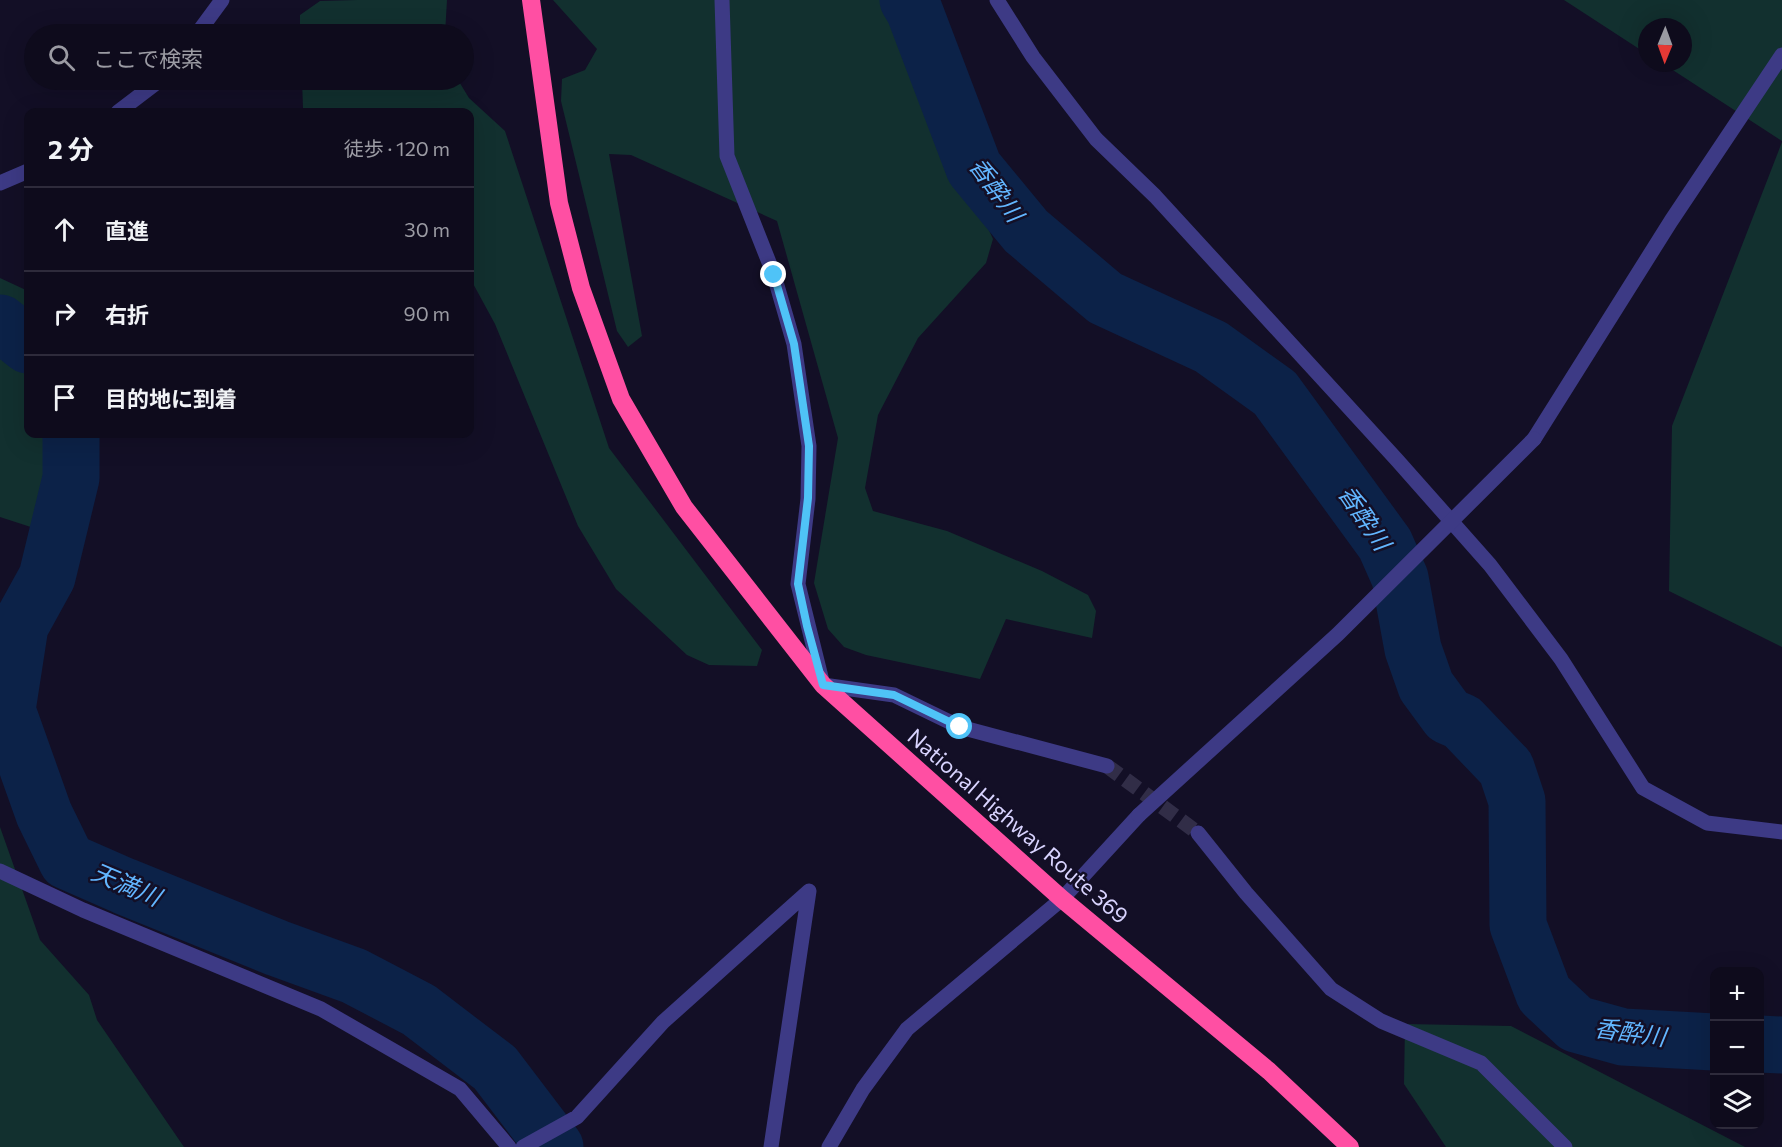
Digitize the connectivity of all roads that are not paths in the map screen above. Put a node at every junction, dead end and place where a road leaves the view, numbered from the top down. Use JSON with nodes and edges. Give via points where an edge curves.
{"nodes":[{"id":1,"x":222,"y":0,"type":"edge"},
{"id":2,"x":531,"y":0,"type":"edge"},
{"id":3,"x":722,"y":0,"type":"edge"},
{"id":4,"x":997,"y":0,"type":"edge"},
{"id":5,"x":204,"y":24,"type":"edge"},
{"id":6,"x":1782,"y":55,"type":"edge"},
{"id":7,"x":146,"y":90,"type":"edge"},
{"id":8,"x":123,"y":108,"type":"edge"},
{"id":9,"x":24,"y":173,"type":"edge"},
{"id":10,"x":0,"y":183,"type":"edge"},
{"id":11,"x":823,"y":685,"type":"junction"},
{"id":12,"x":1107,"y":766,"type":"tunnel mouth"},
{"id":13,"x":1782,"y":832,"type":"edge"},
{"id":14,"x":1198,"y":833,"type":"tunnel mouth"},
{"id":15,"x":0,"y":870,"type":"edge"},
{"id":16,"x":1062,"y":900,"type":"junction"},
{"id":17,"x":525,"y":1146,"type":"edge"},
{"id":18,"x":509,"y":1147,"type":"edge"},
{"id":19,"x":771,"y":1147,"type":"edge"},
{"id":20,"x":829,"y":1147,"type":"edge"},
{"id":21,"x":1350,"y":1147,"type":"edge"},
{"id":22,"x":1566,"y":1147,"type":"edge"}],
"edges":[{"from":1,"to":5,"type":"street"},
{"from":2,"to":11,"type":"highway","name":"National Highway Route 369","via":[[559,203],[581,288],[621,399],[684,507]]},
{"from":3,"to":11,"type":"street","via":[[727,156],[774,275],[794,344],[809,446],[808,498],[798,584]]},
{"from":4,"to":13,"type":"street","via":[[1033,57],[1096,139],[1155,196],[1490,565],[1561,658],[1643,788],[1707,823]]},
{"from":6,"to":16,"type":"street","bridge":true,"via":[[1671,221],[1534,439],[1338,634],[1139,815]]},
{"from":7,"to":8,"type":"street"},
{"from":9,"to":10,"type":"street"},
{"from":11,"to":12,"type":"street","via":[[894,695],[960,727]]},
{"from":11,"to":16,"type":"highway","name":"National Highway Route 369"},
{"from":14,"to":22,"type":"street","via":[[1330,989],[1381,1021],[1481,1063]]},
{"from":15,"to":18,"type":"street","via":[[83,910],[321,1009],[460,1089]]},
{"from":16,"to":20,"type":"street","via":[[907,1029],[863,1089]]},
{"from":16,"to":21,"type":"highway","name":"National Highway Route 369","via":[[1269,1071]]},
{"from":17,"to":19,"type":"street","via":[[577,1118],[663,1022],[809,891]]}]}
